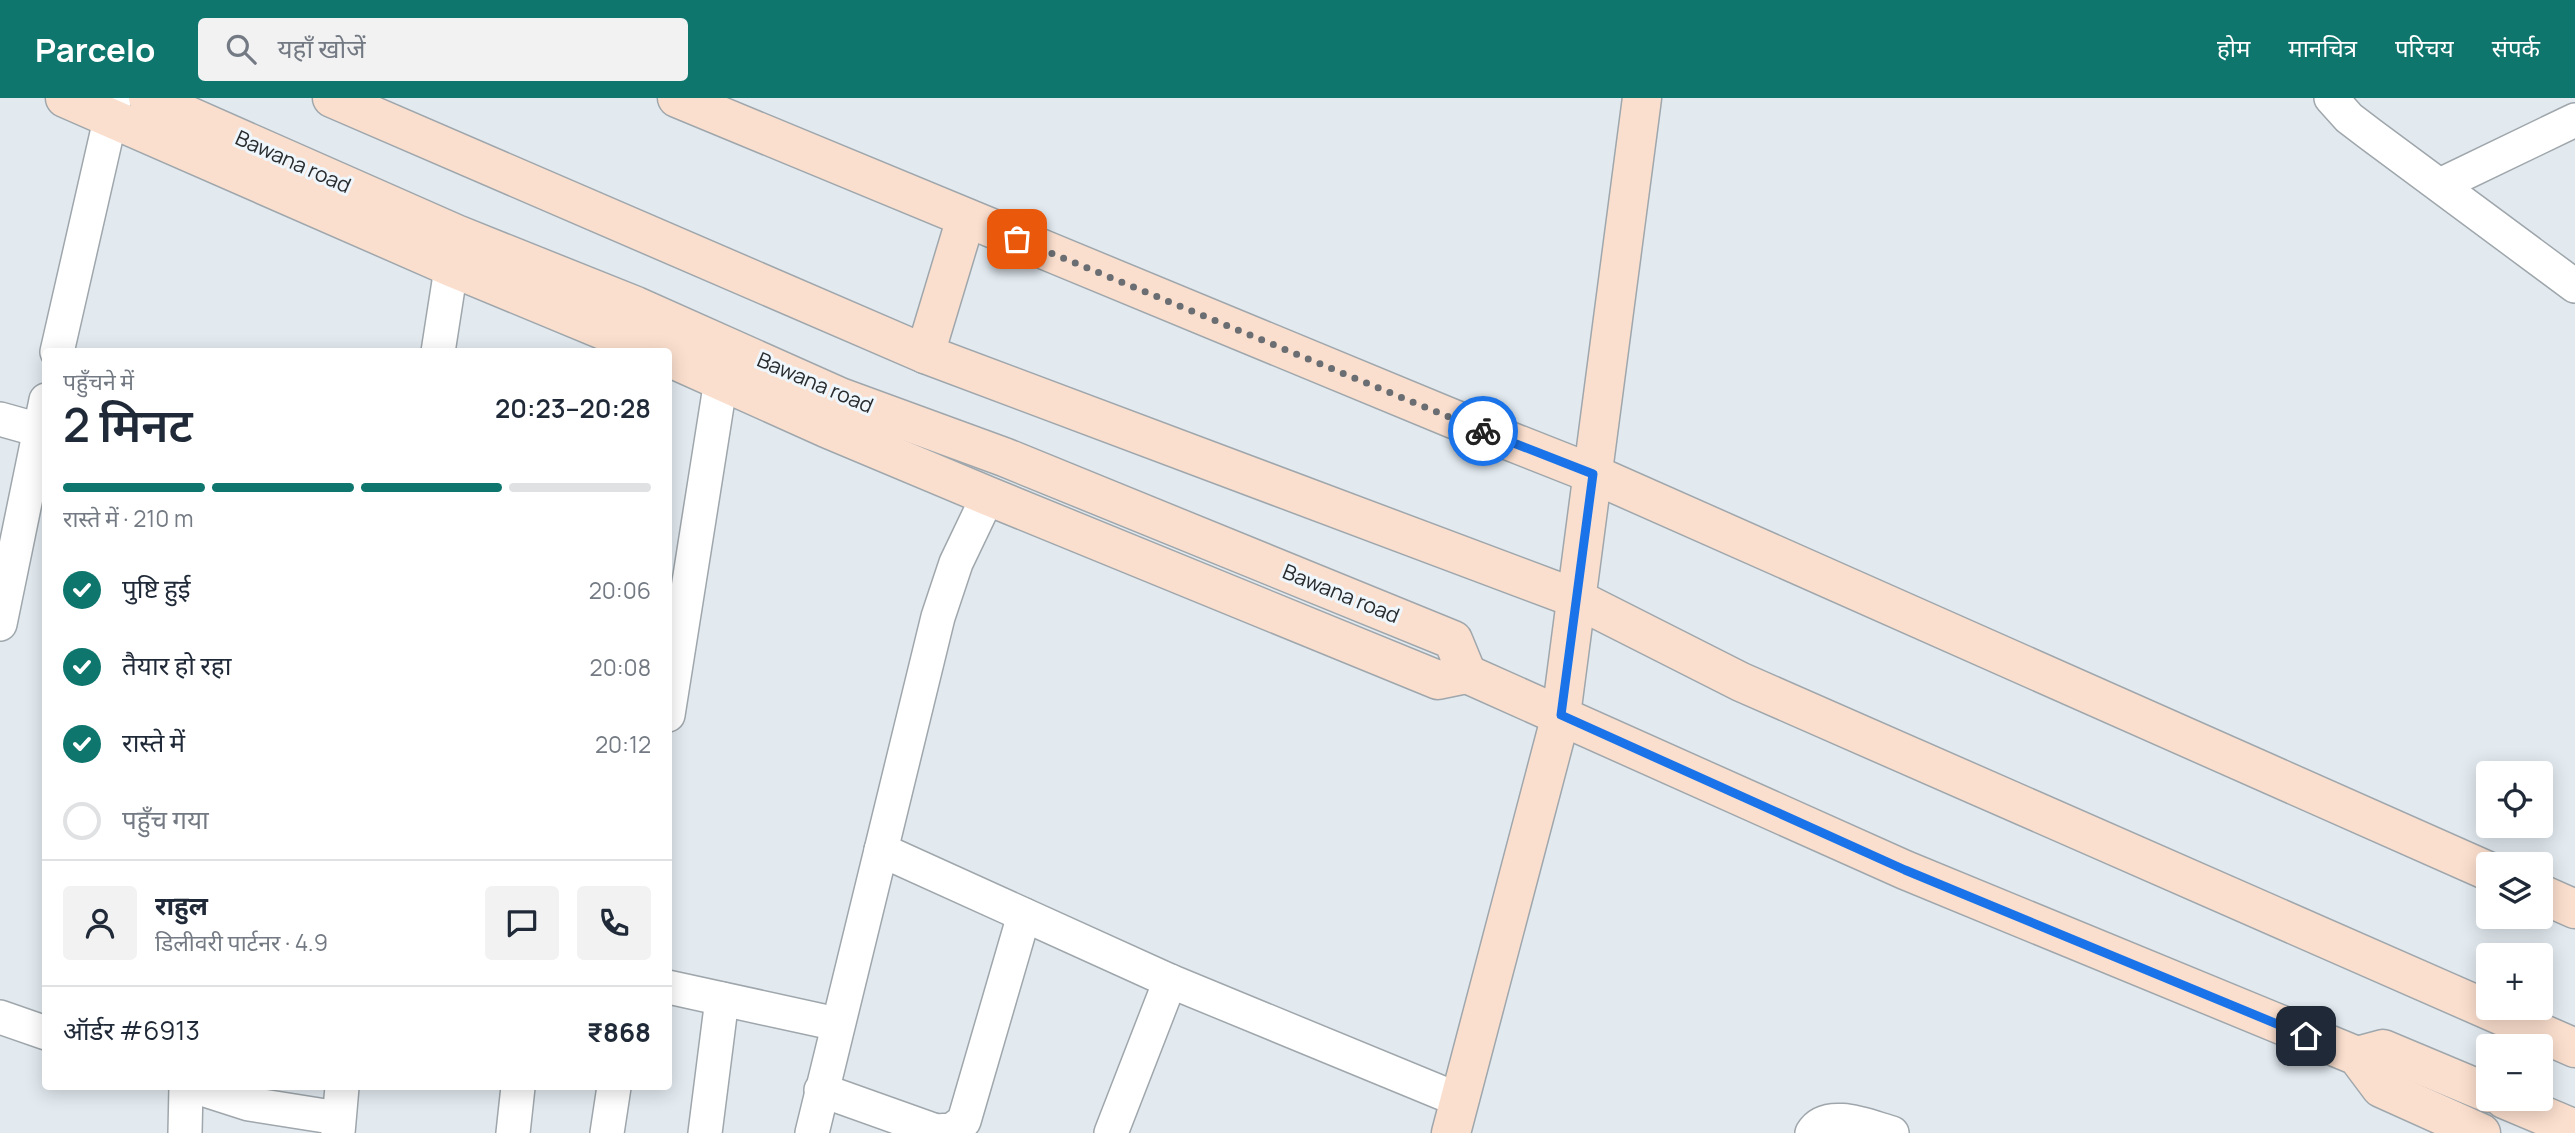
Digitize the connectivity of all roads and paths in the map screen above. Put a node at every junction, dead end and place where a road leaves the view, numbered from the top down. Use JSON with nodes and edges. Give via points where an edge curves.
{"nodes":[{"id":1,"x":65,"y":98,"type":"edge"},
{"id":2,"x":148,"y":98,"type":"edge"},
{"id":3,"x":332,"y":98,"type":"edge"},
{"id":4,"x":677,"y":98,"type":"edge"},
{"id":5,"x":1642,"y":98,"type":"edge"},
{"id":6,"x":2331,"y":98,"type":"edge"},
{"id":7,"x":113,"y":108,"type":"edge"},
{"id":8,"x":2575,"y":120,"type":"edge"},
{"id":9,"x":2440,"y":185,"type":"junction"},
{"id":10,"x":966,"y":218,"type":"junction"},
{"id":11,"x":454,"y":251,"type":"junction"},
{"id":12,"x":2575,"y":286,"type":"edge"},
{"id":13,"x":633,"y":347,"type":"edge"},
{"id":14,"x":58,"y":348,"type":"edge"},
{"id":15,"x":439,"y":348,"type":"edge"},
{"id":16,"x":925,"y":354,"type":"junction"},
{"id":17,"x":672,"y":359,"type":"edge"},
{"id":18,"x":721,"y":380,"type":"junction"},
{"id":19,"x":42,"y":415,"type":"edge"},
{"id":20,"x":0,"y":419,"type":"edge"},
{"id":21,"x":1593,"y":474,"type":"junction"},
{"id":22,"x":988,"y":496,"type":"junction"},
{"id":23,"x":10,"y":530,"type":"edge"},
{"id":24,"x":1575,"y":598,"type":"junction"},
{"id":25,"x":0,"y":624,"type":"edge"},
{"id":26,"x":1467,"y":674,"type":"junction"},
{"id":27,"x":672,"y":690,"type":"edge"},
{"id":28,"x":1561,"y":715,"type":"junction"},
{"id":29,"x":881,"y":850,"type":"junction"},
{"id":30,"x":2476,"y":865,"type":"edge"},
{"id":31,"x":2553,"y":899,"type":"edge"},
{"id":32,"x":2575,"y":909,"type":"edge"},
{"id":33,"x":1024,"y":915,"type":"junction"},
{"id":34,"x":1170,"y":981,"type":"junction"},
{"id":35,"x":672,"y":988,"type":"edge"},
{"id":36,"x":722,"y":999,"type":"junction"},
{"id":37,"x":0,"y":1017,"type":"edge"},
{"id":38,"x":837,"y":1024,"type":"junction"},
{"id":39,"x":42,"y":1032,"type":"edge"},
{"id":40,"x":2575,"y":1048,"type":"edge"},
{"id":41,"x":2357,"y":1056,"type":"junction"},
{"id":42,"x":2476,"y":1088,"type":"edge"},
{"id":43,"x":186,"y":1090,"type":"edge"},
{"id":44,"x":206,"y":1090,"type":"edge"},
{"id":45,"x":518,"y":1090,"type":"edge"},
{"id":46,"x":614,"y":1090,"type":"edge"},
{"id":47,"x":821,"y":1090,"type":"junction"},
{"id":48,"x":2520,"y":1111,"type":"edge"},
{"id":49,"x":339,"y":1113,"type":"edge"},
{"id":50,"x":1455,"y":1116,"type":"edge"},
{"id":51,"x":2538,"y":1124,"type":"edge"},
{"id":52,"x":2575,"y":1129,"type":"edge"},
{"id":53,"x":185,"y":1133,"type":"edge"},
{"id":54,"x":513,"y":1133,"type":"edge"},
{"id":55,"x":607,"y":1133,"type":"edge"},
{"id":56,"x":705,"y":1133,"type":"edge"},
{"id":57,"x":812,"y":1133,"type":"edge"},
{"id":58,"x":1111,"y":1133,"type":"edge"},
{"id":59,"x":1812,"y":1133,"type":"edge"},
{"id":60,"x":1892,"y":1133,"type":"edge"},
{"id":61,"x":2481,"y":1133,"type":"edge"}],
"edges":[{"from":1,"to":7,"type":"street","name":"Bawana road"},
{"from":2,"to":11,"type":"street","name":"Bawana road"},
{"from":3,"to":16,"type":"street"},
{"from":4,"to":10,"type":"street"},
{"from":5,"to":21,"type":"street"},
{"from":6,"to":9,"type":"street","via":[[2349,118]]},
{"from":7,"to":11,"type":"street","name":"Bawana road"},
{"from":7,"to":14,"type":"street"},
{"from":8,"to":9,"type":"street"},
{"from":9,"to":12,"type":"street"},
{"from":10,"to":16,"type":"street"},
{"from":10,"to":21,"type":"street"},
{"from":11,"to":13,"type":"street","name":"Bawana road"},
{"from":11,"to":15,"type":"street"},
{"from":11,"to":26,"type":"street","name":"Bawana road","via":[[648,312],[840,397],[1017,462],[1454,640]]},
{"from":16,"to":24,"type":"street"},
{"from":17,"to":18,"type":"street","name":"Bawana road"},
{"from":18,"to":22,"type":"street","name":"Bawana road"},
{"from":18,"to":27,"type":"street"},
{"from":19,"to":20,"type":"street"},
{"from":19,"to":23,"type":"street"},
{"from":21,"to":24,"type":"street"},
{"from":21,"to":30,"type":"street"},
{"from":22,"to":26,"type":"street","name":"Bawana road","via":[[1438,680]]},
{"from":22,"to":29,"type":"street","via":[[956,563],[938,617]]},
{"from":23,"to":25,"type":"street"},
{"from":24,"to":28,"type":"street"},
{"from":24,"to":40,"type":"street","via":[[1741,682]]},
{"from":26,"to":28,"type":"street"},
{"from":28,"to":41,"type":"street","via":[[1905,870]]},
{"from":28,"to":50,"type":"street"},
{"from":29,"to":33,"type":"street"},
{"from":29,"to":38,"type":"street"},
{"from":31,"to":32,"type":"street"},
{"from":33,"to":34,"type":"street"},
{"from":33,"to":47,"type":"street","via":[[964,1121],[952,1130],[936,1131]]},
{"from":34,"to":50,"type":"street"},
{"from":34,"to":58,"type":"street"},
{"from":35,"to":36,"type":"street"},
{"from":36,"to":38,"type":"street"},
{"from":36,"to":56,"type":"street"},
{"from":37,"to":39,"type":"street"},
{"from":38,"to":47,"type":"street"},
{"from":41,"to":42,"type":"street","via":[[2383,1049]]},
{"from":41,"to":61,"type":"street","via":[[2381,1088]]},
{"from":43,"to":53,"type":"street"},
{"from":44,"to":49,"type":"street","via":[[248,1104]]},
{"from":45,"to":54,"type":"street"},
{"from":46,"to":55,"type":"street"},
{"from":47,"to":57,"type":"street"},
{"from":48,"to":51,"type":"street"},
{"from":51,"to":52,"type":"street"},
{"from":59,"to":60,"type":"street","via":[[1830,1121]]}]}
